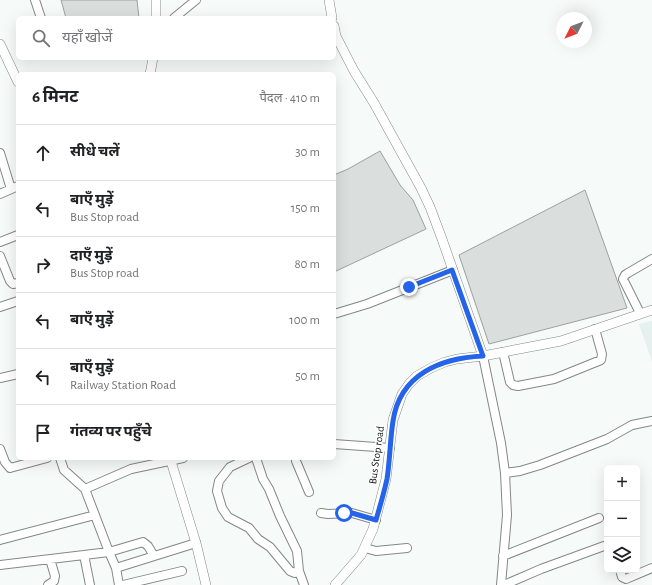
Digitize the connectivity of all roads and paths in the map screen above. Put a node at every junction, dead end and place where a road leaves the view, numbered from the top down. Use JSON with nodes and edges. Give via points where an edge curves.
{"nodes":[{"id":1,"x":35,"y":0,"type":"edge"},
{"id":2,"x":156,"y":0,"type":"edge"},
{"id":3,"x":196,"y":0,"type":"edge"},
{"id":4,"x":330,"y":0,"type":"edge"},
{"id":5,"x":40,"y":16,"type":"edge"},
{"id":6,"x":156,"y":16,"type":"edge"},
{"id":7,"x":176,"y":16,"type":"edge"},
{"id":8,"x":332,"y":16,"type":"edge"},
{"id":9,"x":336,"y":36,"type":"edge"},
{"id":10,"x":0,"y":44,"type":"edge"},
{"id":11,"x":152,"y":60,"type":"edge"},
{"id":12,"x":150,"y":72,"type":"edge"},
{"id":13,"x":16,"y":78,"type":"edge"},
{"id":14,"x":0,"y":154,"type":"edge"},
{"id":15,"x":15,"y":188,"type":"edge"},
{"id":16,"x":0,"y":194,"type":"edge"},
{"id":17,"x":16,"y":236,"type":"edge"},
{"id":18,"x":0,"y":242,"type":"edge"},
{"id":19,"x":0,"y":256,"type":"edge"},
{"id":20,"x":652,"y":259,"type":"edge"},
{"id":21,"x":452,"y":270,"type":"junction"},
{"id":22,"x":16,"y":283,"type":"edge"},
{"id":23,"x":16,"y":302,"type":"edge"},
{"id":24,"x":0,"y":307,"type":"edge"},
{"id":25,"x":652,"y":310,"type":"edge"},
{"id":26,"x":336,"y":313,"type":"edge"},
{"id":27,"x":640,"y":313,"type":"junction"},
{"id":28,"x":595,"y":330,"type":"junction"},
{"id":29,"x":503,"y":352,"type":"junction"},
{"id":30,"x":483,"y":356,"type":"junction"},
{"id":31,"x":16,"y":374,"type":"edge"},
{"id":32,"x":0,"y":378,"type":"edge"},
{"id":33,"x":652,"y":422,"type":"edge"},
{"id":34,"x":336,"y":444,"type":"edge"},
{"id":35,"x":390,"y":448,"type":"junction"},
{"id":36,"x":0,"y":449,"type":"edge"},
{"id":37,"x":40,"y":460,"type":"edge"},
{"id":38,"x":61,"y":460,"type":"edge"},
{"id":39,"x":166,"y":460,"type":"edge"},
{"id":40,"x":170,"y":460,"type":"edge"},
{"id":41,"x":245,"y":460,"type":"edge"},
{"id":42,"x":257,"y":460,"type":"edge"},
{"id":43,"x":296,"y":460,"type":"edge"},
{"id":44,"x":505,"y":473,"type":"junction"},
{"id":45,"x":85,"y":489,"type":"junction"},
{"id":46,"x":309,"y":492,"type":"dead end"},
{"id":47,"x":321,"y":513,"type":"dead end"},
{"id":48,"x":95,"y":515,"type":"junction"},
{"id":49,"x":599,"y":518,"type":"dead end"},
{"id":50,"x":376,"y":520,"type":"junction"},
{"id":51,"x":0,"y":540,"type":"edge"},
{"id":52,"x":196,"y":543,"type":"junction"},
{"id":53,"x":604,"y":546,"type":"dead end"},
{"id":54,"x":365,"y":548,"type":"junction"},
{"id":55,"x":407,"y":548,"type":"dead end"},
{"id":56,"x":108,"y":552,"type":"junction"},
{"id":57,"x":84,"y":555,"type":"junction"},
{"id":58,"x":154,"y":556,"type":"junction"},
{"id":59,"x":503,"y":556,"type":"junction"},
{"id":60,"x":50,"y":559,"type":"junction"},
{"id":61,"x":0,"y":565,"type":"edge"},
{"id":62,"x":116,"y":568,"type":"junction"},
{"id":63,"x":652,"y":568,"type":"edge"},
{"id":64,"x":182,"y":571,"type":"dead end"},
{"id":65,"x":299,"y":571,"type":"junction"},
{"id":66,"x":621,"y":573,"type":"edge"},
{"id":67,"x":303,"y":584,"type":"edge"},
{"id":68,"x":337,"y":584,"type":"edge"},
{"id":69,"x":48,"y":585,"type":"edge"},
{"id":70,"x":90,"y":585,"type":"edge"},
{"id":71,"x":119,"y":585,"type":"edge"},
{"id":72,"x":123,"y":585,"type":"edge"},
{"id":73,"x":206,"y":585,"type":"edge"},
{"id":74,"x":501,"y":585,"type":"edge"},
{"id":75,"x":504,"y":585,"type":"edge"}],
"edges":[{"from":1,"to":5,"type":"street"},
{"from":2,"to":6,"type":"street"},
{"from":3,"to":7,"type":"street"},
{"from":4,"to":8,"type":"street"},
{"from":9,"to":21,"type":"street","via":[[421,188],[438,227]]},
{"from":10,"to":13,"type":"street"},
{"from":11,"to":12,"type":"street"},
{"from":14,"to":15,"type":"street"},
{"from":15,"to":16,"type":"street"},
{"from":17,"to":18,"type":"street"},
{"from":19,"to":22,"type":"street","via":[[11,283]]},
{"from":20,"to":27,"type":"street","via":[[625,275],[624,279]]},
{"from":21,"to":26,"type":"street","via":[[367,304]]},
{"from":21,"to":30,"type":"street"},
{"from":23,"to":24,"type":"street"},
{"from":25,"to":27,"type":"street","name":"Bus Stop road"},
{"from":27,"to":28,"type":"street","name":"Bus Stop road"},
{"from":28,"to":29,"type":"street","name":"Bus Stop road","via":[[561,341]]},
{"from":28,"to":29,"type":"street","via":[[602,354],[601,360],[561,377],[513,385],[510,382]]},
{"from":29,"to":30,"type":"street","name":"Bus Stop road"},
{"from":30,"to":35,"type":"street","name":"Bus Stop road","via":[[445,362],[413,380],[402,394],[397,406]]},
{"from":30,"to":44,"type":"street"},
{"from":31,"to":32,"type":"street"},
{"from":33,"to":44,"type":"street","via":[[632,425],[607,439],[540,465]]},
{"from":34,"to":35,"type":"street"},
{"from":35,"to":50,"type":"street","name":"Bus Stop road"},
{"from":36,"to":37,"type":"street","via":[[10,468]]},
{"from":38,"to":45,"type":"street","via":[[64,470]]},
{"from":39,"to":45,"type":"street","via":[[131,469]]},
{"from":40,"to":52,"type":"street"},
{"from":41,"to":65,"type":"street","via":[[230,467],[219,481],[217,491],[223,512],[231,520],[252,530],[290,571]]},
{"from":42,"to":65,"type":"street","via":[[297,551]]},
{"from":43,"to":46,"type":"street"},
{"from":44,"to":59,"type":"street","via":[[507,516]]},
{"from":45,"to":48,"type":"street"},
{"from":47,"to":50,"type":"street","via":[[352,513]]},
{"from":48,"to":51,"type":"street"},
{"from":48,"to":56,"type":"street"},
{"from":49,"to":59,"type":"street"},
{"from":50,"to":54,"type":"street","name":"Bus Stop road"},
{"from":52,"to":58,"type":"street"},
{"from":52,"to":73,"type":"street"},
{"from":53,"to":75,"type":"street"},
{"from":54,"to":55,"type":"street","via":[[376,551]]},
{"from":54,"to":68,"type":"street","name":"Bus Stop road"},
{"from":56,"to":57,"type":"street"},
{"from":56,"to":58,"type":"street","via":[[143,542]]},
{"from":56,"to":62,"type":"street"},
{"from":57,"to":60,"type":"street"},
{"from":57,"to":70,"type":"street"},
{"from":58,"to":62,"type":"street"},
{"from":59,"to":74,"type":"street"},
{"from":60,"to":61,"type":"street"},
{"from":60,"to":69,"type":"street","via":[[55,576],[54,581]]},
{"from":62,"to":71,"type":"street"},
{"from":63,"to":66,"type":"street","via":[[626,579]]},
{"from":64,"to":72,"type":"street"},
{"from":65,"to":67,"type":"street"}]}
